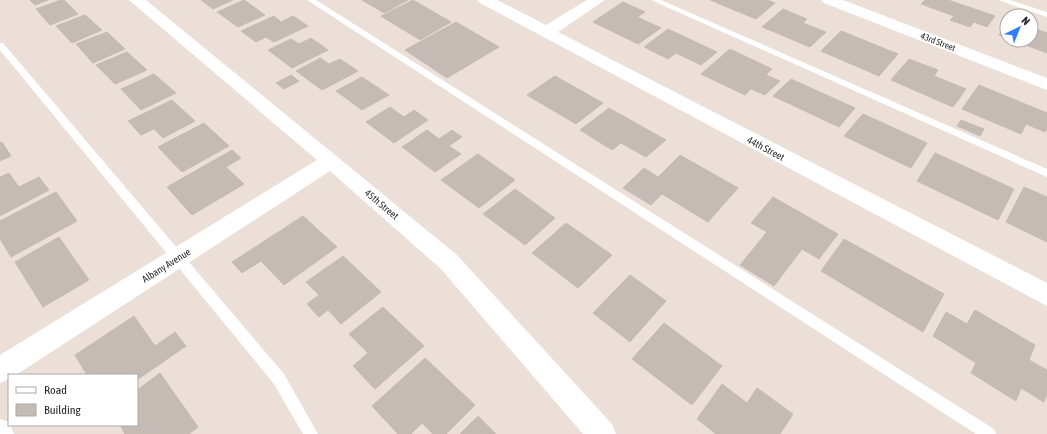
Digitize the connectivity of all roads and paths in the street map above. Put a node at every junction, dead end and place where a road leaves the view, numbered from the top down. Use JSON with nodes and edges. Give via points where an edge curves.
{"nodes":[{"id":1,"x":137,"y":0,"type":"edge"},
{"id":2,"x":312,"y":0,"type":"edge"},
{"id":3,"x":485,"y":0,"type":"edge"},
{"id":4,"x":597,"y":0,"type":"edge"},
{"id":5,"x":655,"y":0,"type":"edge"},
{"id":6,"x":828,"y":0,"type":"edge"},
{"id":7,"x":1002,"y":0,"type":"edge"},
{"id":8,"x":1047,"y":15,"type":"edge"},
{"id":9,"x":547,"y":32,"type":"junction"},
{"id":10,"x":0,"y":45,"type":"edge"},
{"id":11,"x":1047,"y":84,"type":"edge"},
{"id":12,"x":331,"y":161,"type":"junction"},
{"id":13,"x":1047,"y":173,"type":"edge"},
{"id":14,"x":178,"y":257,"type":"junction"},
{"id":15,"x":1047,"y":295,"type":"edge"},
{"id":16,"x":0,"y":370,"type":"edge"},
{"id":17,"x":311,"y":434,"type":"edge"},
{"id":18,"x":602,"y":434,"type":"edge"},
{"id":19,"x":989,"y":434,"type":"edge"}],
"edges":[{"from":1,"to":12,"type":"street","name":"45th Street"},
{"from":2,"to":19,"type":"lane"},
{"from":3,"to":9,"type":"street","name":"44th Street"},
{"from":4,"to":9,"type":"street"},
{"from":5,"to":13,"type":"lane"},
{"from":6,"to":11,"type":"street","name":"43rd Street"},
{"from":7,"to":8,"type":"lane"},
{"from":9,"to":15,"type":"street","name":"44th Street"},
{"from":10,"to":14,"type":"lane"},
{"from":12,"to":14,"type":"street","name":"Albany Avenue"},
{"from":12,"to":18,"type":"street","name":"45th Street","via":[[449,262]]},
{"from":14,"to":16,"type":"street","name":"Albany Avenue"},
{"from":14,"to":17,"type":"lane","via":[[279,379]]}]}
